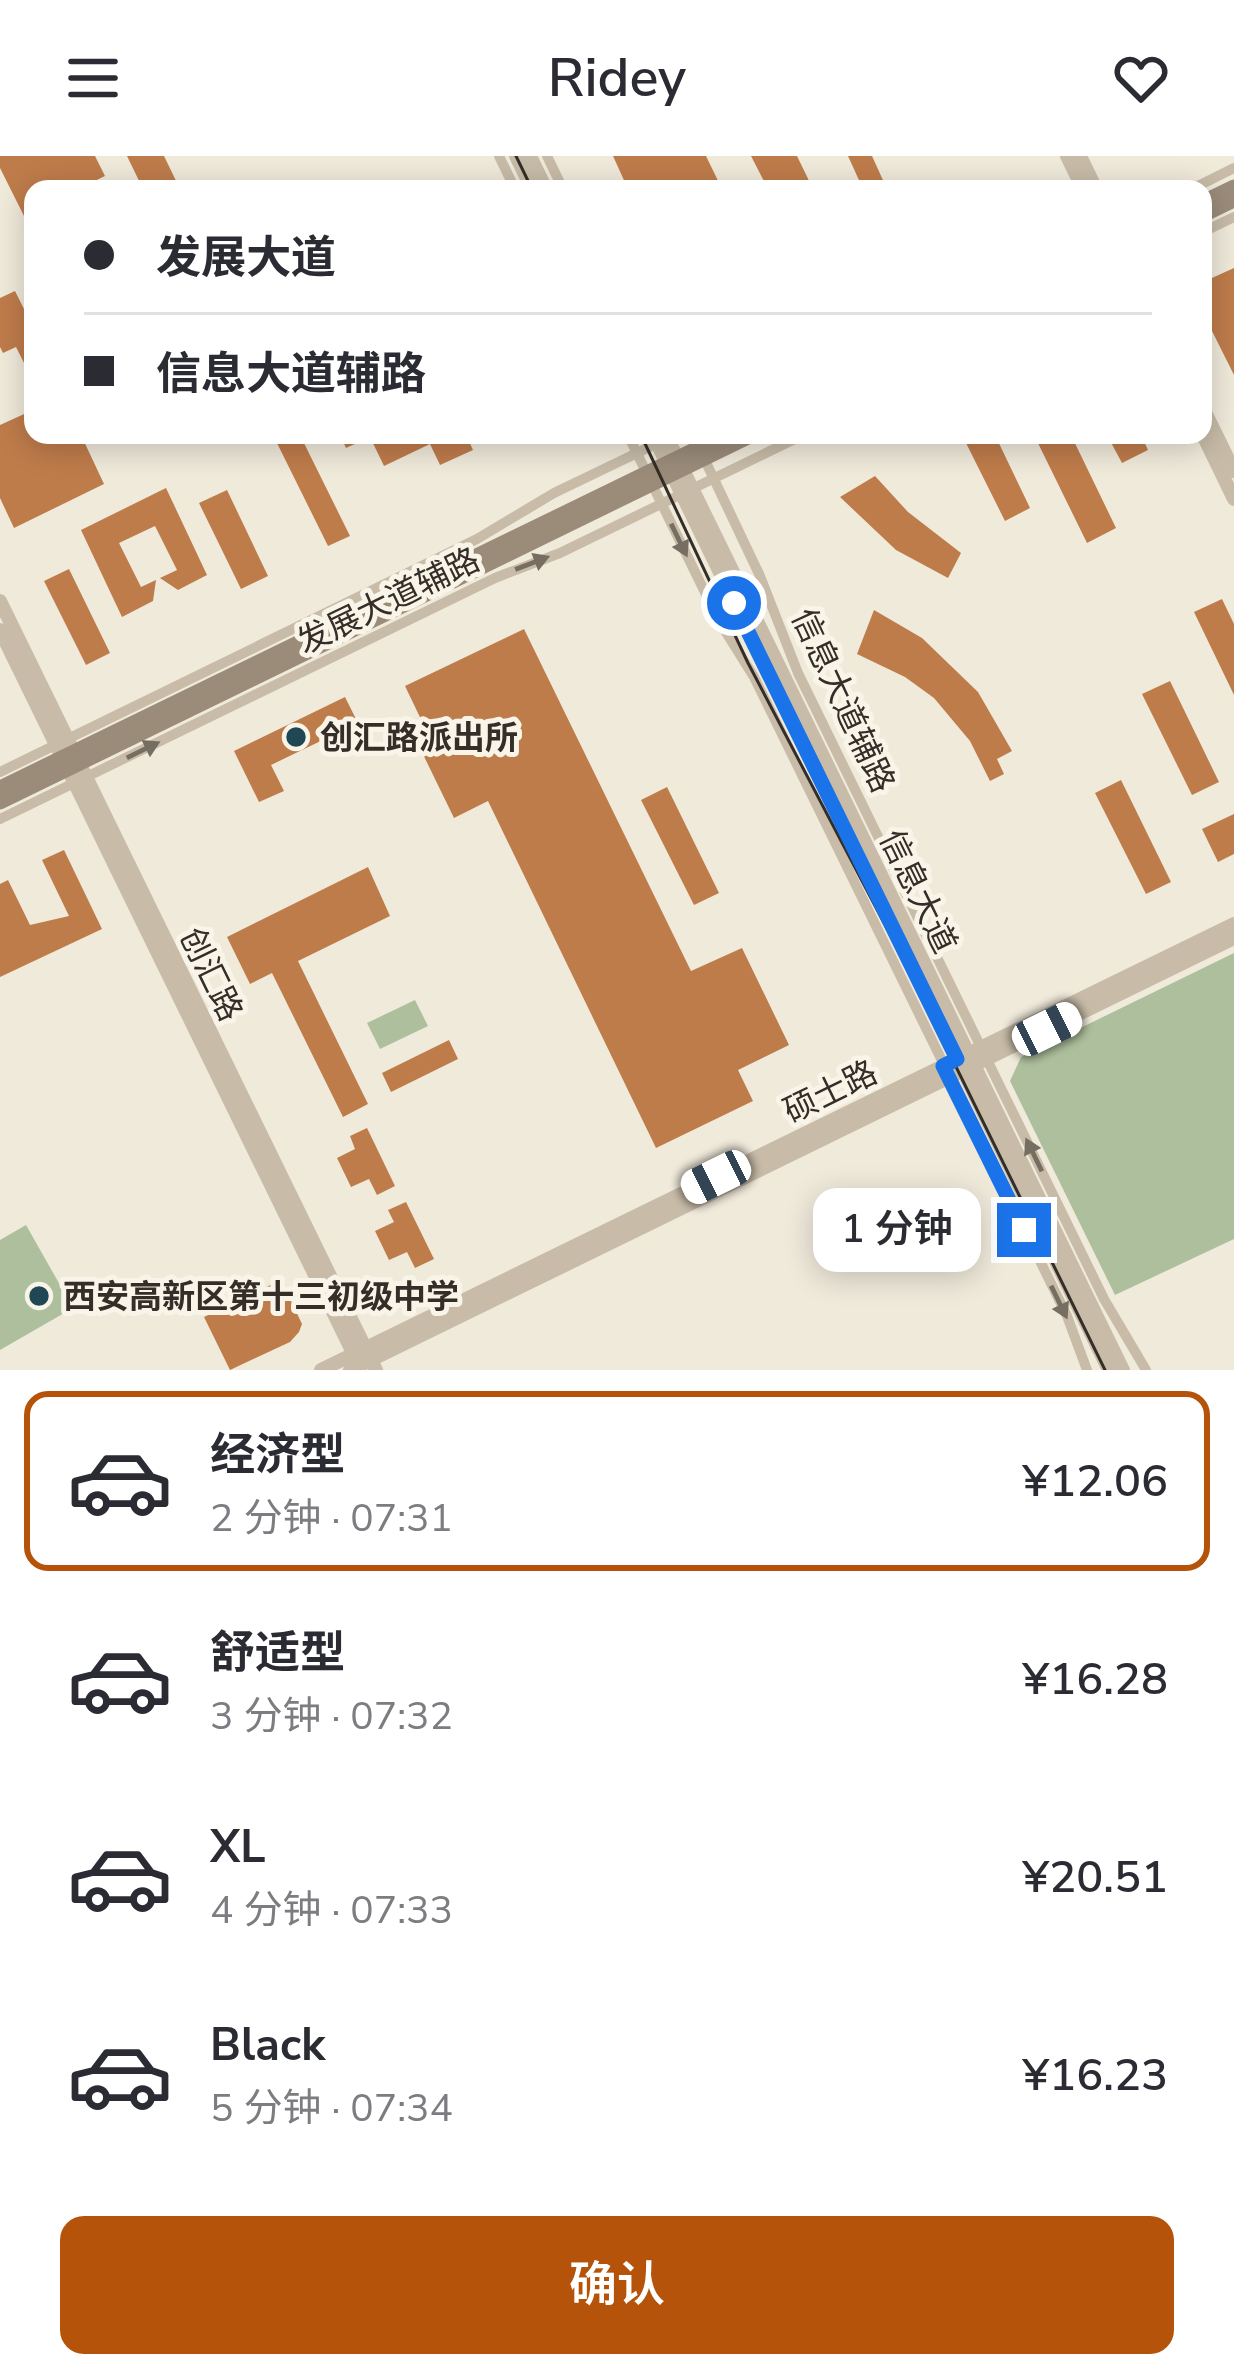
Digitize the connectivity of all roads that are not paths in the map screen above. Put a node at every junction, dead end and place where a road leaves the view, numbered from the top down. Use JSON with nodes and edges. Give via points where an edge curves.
{"nodes":[{"id":1,"x":1212,"y":426,"type":"edge"},
{"id":2,"x":632,"y":444,"type":"edge"},
{"id":3,"x":652,"y":444,"type":"edge"},
{"id":4,"x":666,"y":444,"type":"edge"},
{"id":5,"x":784,"y":444,"type":"edge"},
{"id":6,"x":1207,"y":444,"type":"edge"},
{"id":7,"x":699,"y":447,"type":"edge"},
{"id":8,"x":637,"y":453,"type":"junction"},
{"id":9,"x":675,"y":466,"type":"junction"},
{"id":10,"x":1234,"y":471,"type":"edge"},
{"id":11,"x":714,"y":478,"type":"junction"},
{"id":12,"x":650,"y":479,"type":"junction"},
{"id":13,"x":687,"y":492,"type":"junction"},
{"id":14,"x":1234,"y":499,"type":"edge"},
{"id":15,"x":662,"y":504,"type":"junction"},
{"id":16,"x":0,"y":601,"type":"edge"},
{"id":17,"x":0,"y":630,"type":"edge"},
{"id":18,"x":71,"y":761,"type":"junction"},
{"id":19,"x":0,"y":772,"type":"edge"},
{"id":20,"x":0,"y":788,"type":"edge"},
{"id":21,"x":0,"y":802,"type":"edge"},
{"id":22,"x":0,"y":819,"type":"edge"},
{"id":23,"x":1234,"y":924,"type":"edge"},
{"id":24,"x":1234,"y":938,"type":"edge"},
{"id":25,"x":965,"y":1062,"type":"junction"},
{"id":26,"x":362,"y":1363,"type":"edge"},
{"id":27,"x":321,"y":1370,"type":"edge"},
{"id":28,"x":1087,"y":1370,"type":"edge"},
{"id":29,"x":1109,"y":1370,"type":"edge"},
{"id":30,"x":1123,"y":1370,"type":"edge"},
{"id":31,"x":1146,"y":1370,"type":"edge"}],
"edges":[{"from":1,"to":10,"type":"street"},
{"from":2,"to":8,"type":"street","name":"信息大道辅路"},
{"from":3,"to":8,"type":"street","name":"发展大道辅路"},
{"from":4,"to":9,"type":"street","name":"信息大道"},
{"from":5,"to":11,"type":"street","name":"发展大道辅路"},
{"from":6,"to":14,"type":"street"},
{"from":7,"to":9,"type":"main road"},
{"from":7,"to":11,"type":"street","name":"信息大道辅路"},
{"from":8,"to":12,"type":"street","name":"信息大道辅路"},
{"from":8,"to":18,"type":"street","name":"发展大道辅路"},
{"from":9,"to":12,"type":"main road"},
{"from":9,"to":13,"type":"street","name":"信息大道"},
{"from":11,"to":13,"type":"street","name":"发展大道辅路"},
{"from":11,"to":25,"type":"street","name":"信息大道辅路"},
{"from":12,"to":15,"type":"street","name":"信息大道辅路"},
{"from":12,"to":18,"type":"main road"},
{"from":13,"to":15,"type":"street","name":"发展大道辅路"},
{"from":13,"to":25,"type":"street","name":"信息大道"},
{"from":18,"to":15,"type":"street","name":"发展大道辅路","one_way":true},
{"from":15,"to":25,"type":"street","name":"信息大道辅路","one_way":true},
{"from":16,"to":18,"type":"street","name":"创汇路"},
{"from":17,"to":18,"type":"street","name":"创汇路"},
{"from":18,"to":19,"type":"street","name":"发展大道辅路"},
{"from":18,"to":20,"type":"main road"},
{"from":18,"to":21,"type":"main road"},
{"from":18,"to":22,"type":"street","name":"发展大道辅路"},
{"from":18,"to":26,"type":"street","name":"创汇路"},
{"from":23,"to":25,"type":"street","name":"硕士路"},
{"from":24,"to":25,"type":"street","name":"硕士路"},
{"from":25,"to":26,"type":"street","name":"硕士路"},
{"from":25,"to":28,"type":"street","name":"信息大道辅路","one_way":true},
{"from":25,"to":29,"type":"street","name":"信息大道"},
{"from":25,"to":30,"type":"street","name":"信息大道"},
{"from":31,"to":25,"type":"street","name":"信息大道辅路","one_way":true},
{"from":26,"to":27,"type":"street","name":"硕士路"}]}
